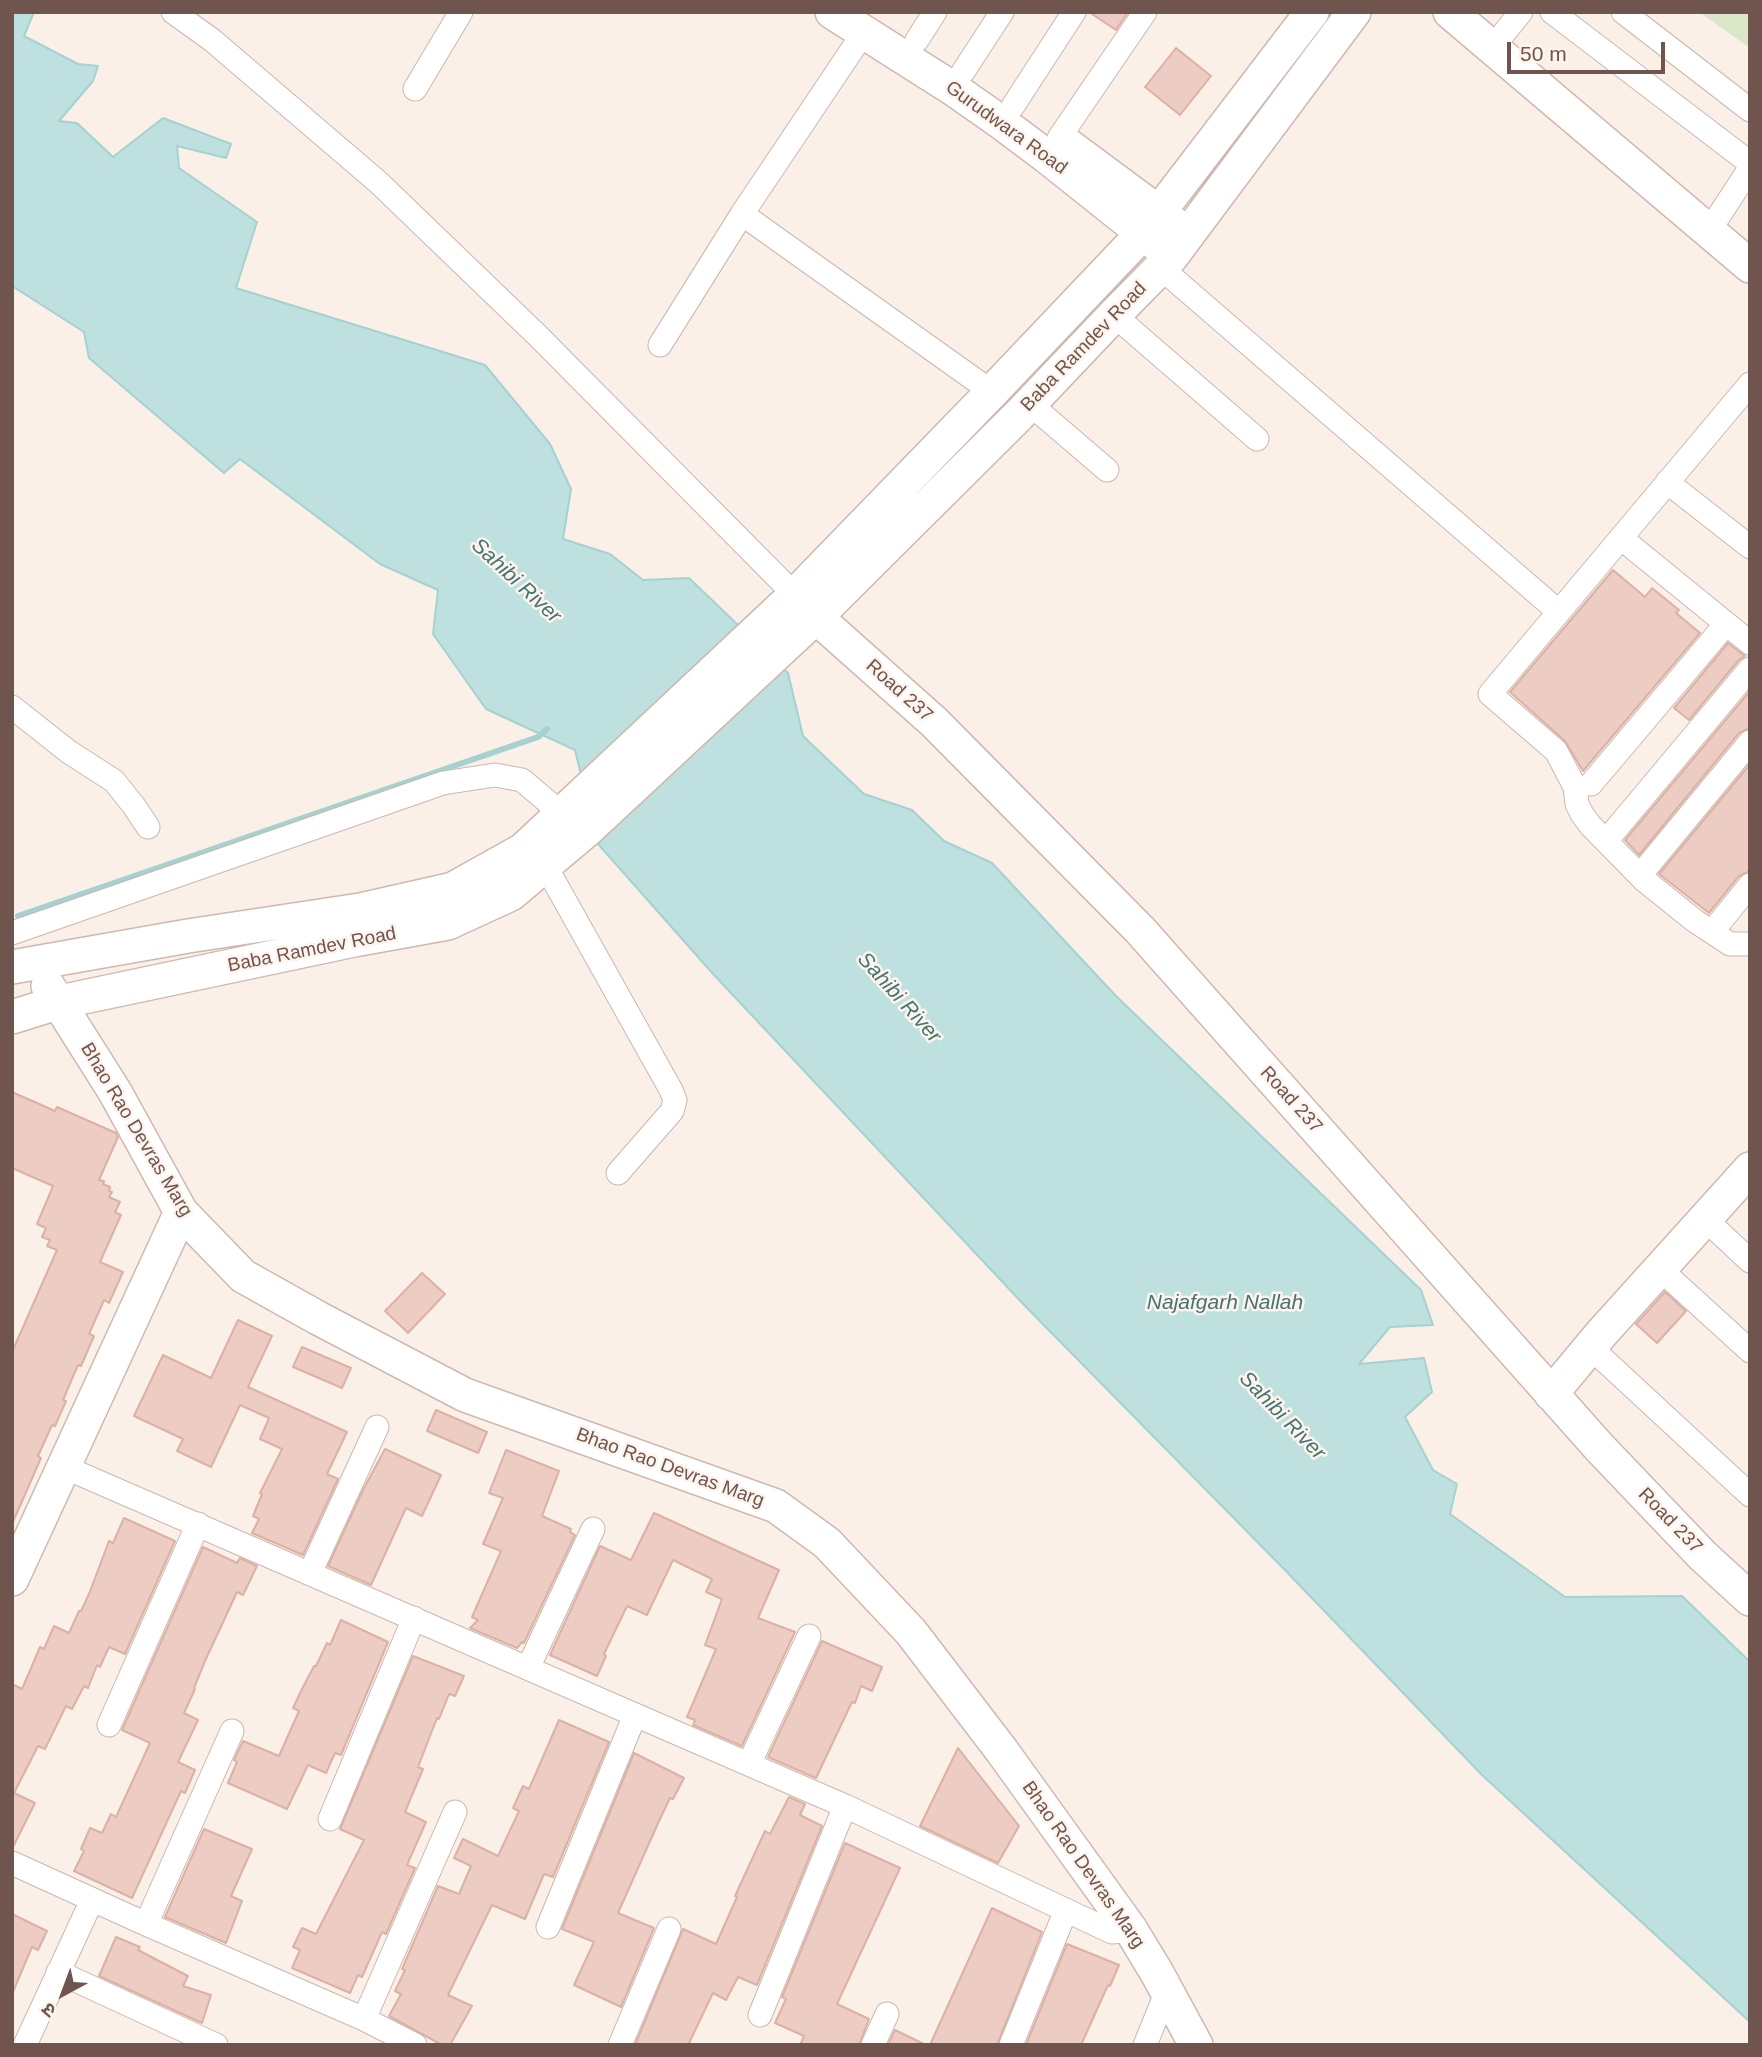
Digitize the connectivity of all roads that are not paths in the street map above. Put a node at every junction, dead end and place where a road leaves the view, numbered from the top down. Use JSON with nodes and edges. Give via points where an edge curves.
{"nodes":[{"id":1,"x":173,"y":12,"type":"edge"},
{"id":2,"x":461,"y":12,"type":"edge"},
{"id":3,"x":832,"y":12,"type":"edge"},
{"id":4,"x":935,"y":12,"type":"edge"},
{"id":5,"x":1002,"y":12,"type":"edge"},
{"id":6,"x":1074,"y":12,"type":"edge"},
{"id":7,"x":1145,"y":12,"type":"edge"},
{"id":8,"x":1312,"y":12,"type":"edge"},
{"id":9,"x":1354,"y":12,"type":"edge"},
{"id":10,"x":1450,"y":12,"type":"edge"},
{"id":11,"x":1521,"y":12,"type":"edge"},
{"id":12,"x":1552,"y":12,"type":"edge"},
{"id":13,"x":1623,"y":12,"type":"edge"},
{"id":14,"x":868,"y":22,"type":"edge"},
{"id":15,"x":917,"y":40,"type":"junction"},
{"id":16,"x":1492,"y":48,"type":"junction"},
{"id":17,"x":963,"y":72,"type":"junction"},
{"id":18,"x":415,"y":89,"type":"dead end"},
{"id":19,"x":1013,"y":106,"type":"junction"},
{"id":20,"x":1750,"y":110,"type":"edge"},
{"id":21,"x":1059,"y":138,"type":"junction"},
{"id":22,"x":1750,"y":163,"type":"edge"},
{"id":23,"x":1750,"y":169,"type":"edge"},
{"id":24,"x":742,"y":214,"type":"junction"},
{"id":25,"x":1150,"y":223,"type":"junction"},
{"id":26,"x":1709,"y":231,"type":"junction"},
{"id":27,"x":1174,"y":253,"type":"junction"},
{"id":28,"x":1750,"y":266,"type":"edge"},
{"id":29,"x":1114,"y":315,"type":"junction"},
{"id":30,"x":660,"y":345,"type":"dead end"},
{"id":31,"x":1750,"y":384,"type":"edge"},
{"id":32,"x":992,"y":392,"type":"junction"},
{"id":33,"x":1030,"y":404,"type":"junction"},
{"id":34,"x":1257,"y":439,"type":"dead end"},
{"id":35,"x":1107,"y":470,"type":"dead end"},
{"id":36,"x":1667,"y":482,"type":"junction"},
{"id":37,"x":1621,"y":538,"type":"junction"},
{"id":38,"x":1750,"y":547,"type":"edge"},
{"id":39,"x":805,"y":606,"type":"junction"},
{"id":40,"x":1559,"y":612,"type":"junction"},
{"id":41,"x":1726,"y":624,"type":"junction"},
{"id":42,"x":1750,"y":643,"type":"edge"},
{"id":43,"x":1750,"y":669,"type":"edge"},
{"id":44,"x":12,"y":706,"type":"edge"},
{"id":45,"x":1750,"y":742,"type":"edge"},
{"id":46,"x":1591,"y":784,"type":"dead end"},
{"id":47,"x":572,"y":821,"type":"junction"},
{"id":48,"x":148,"y":827,"type":"dead end"},
{"id":49,"x":1611,"y":835,"type":"dead end"},
{"id":50,"x":545,"y":865,"type":"junction"},
{"id":51,"x":1646,"y":868,"type":"dead end"},
{"id":52,"x":1750,"y":885,"type":"edge"},
{"id":53,"x":1712,"y":932,"type":"junction"},
{"id":54,"x":12,"y":933,"type":"edge"},
{"id":55,"x":1750,"y":944,"type":"edge"},
{"id":56,"x":21,"y":958,"type":"edge"},
{"id":57,"x":60,"y":1002,"type":"junction"},
{"id":58,"x":12,"y":1017,"type":"edge"},
{"id":59,"x":1750,"y":1169,"type":"edge"},
{"id":60,"x":618,"y":1173,"type":"dead end"},
{"id":61,"x":181,"y":1212,"type":"junction"},
{"id":62,"x":1704,"y":1219,"type":"junction"},
{"id":63,"x":1750,"y":1261,"type":"edge"},
{"id":64,"x":1660,"y":1269,"type":"junction"},
{"id":65,"x":1590,"y":1347,"type":"junction"},
{"id":66,"x":1750,"y":1351,"type":"edge"},
{"id":67,"x":1551,"y":1394,"type":"junction"},
{"id":68,"x":377,"y":1427,"type":"dead end"},
{"id":69,"x":64,"y":1466,"type":"junction"},
{"id":70,"x":1750,"y":1495,"type":"edge"},
{"id":71,"x":198,"y":1524,"type":"junction"},
{"id":72,"x":593,"y":1529,"type":"dead end"},
{"id":73,"x":310,"y":1573,"type":"junction"},
{"id":74,"x":12,"y":1579,"type":"edge"},
{"id":75,"x":1750,"y":1599,"type":"edge"},
{"id":76,"x":414,"y":1618,"type":"junction"},
{"id":77,"x":809,"y":1636,"type":"dead end"},
{"id":78,"x":528,"y":1668,"type":"junction"},
{"id":79,"x":635,"y":1714,"type":"junction"},
{"id":80,"x":109,"y":1726,"type":"dead end"},
{"id":81,"x":232,"y":1731,"type":"dead end"},
{"id":82,"x":749,"y":1764,"type":"junction"},
{"id":83,"x":845,"y":1806,"type":"junction"},
{"id":84,"x":455,"y":1812,"type":"dead end"},
{"id":85,"x":330,"y":1819,"type":"dead end"},
{"id":86,"x":15,"y":1871,"type":"edge"},
{"id":87,"x":92,"y":1900,"type":"junction"},
{"id":88,"x":1066,"y":1910,"type":"junction"},
{"id":89,"x":146,"y":1924,"type":"junction"},
{"id":90,"x":548,"y":1927,"type":"dead end"},
{"id":91,"x":669,"y":1929,"type":"dead end"},
{"id":92,"x":1131,"y":1930,"type":"junction"},
{"id":93,"x":58,"y":1972,"type":"junction"},
{"id":94,"x":1167,"y":1991,"type":"junction"},
{"id":95,"x":887,"y":2014,"type":"dead end"},
{"id":96,"x":760,"y":2015,"type":"dead end"},
{"id":97,"x":364,"y":2019,"type":"junction"},
{"id":98,"x":28,"y":2044,"type":"edge"},
{"id":99,"x":216,"y":2045,"type":"edge"},
{"id":100,"x":415,"y":2045,"type":"edge"},
{"id":101,"x":620,"y":2045,"type":"edge"},
{"id":102,"x":873,"y":2045,"type":"edge"},
{"id":103,"x":1011,"y":2045,"type":"edge"},
{"id":104,"x":1145,"y":2045,"type":"edge"},
{"id":105,"x":1196,"y":2045,"type":"edge"}],
"edges":[{"from":1,"to":39,"type":"street","via":[[379,182]]},
{"from":2,"to":18,"type":"street"},
{"from":3,"to":14,"type":"street","name":"Gurudwara Road"},
{"from":4,"to":15,"type":"street"},
{"from":5,"to":17,"type":"street"},
{"from":6,"to":19,"type":"street"},
{"from":7,"to":21,"type":"street"},
{"from":8,"to":25,"type":"street"},
{"from":9,"to":27,"type":"street","name":"Baba Ramdev Road"},
{"from":10,"to":16,"type":"street"},
{"from":11,"to":16,"type":"street"},
{"from":12,"to":22,"type":"street"},
{"from":13,"to":20,"type":"street"},
{"from":14,"to":15,"type":"street","name":"Gurudwara Road"},
{"from":14,"to":24,"type":"street"},
{"from":14,"to":25,"type":"street","name":"Gurudwara Road","via":[[1046,156]]},
{"from":15,"to":17,"type":"street","name":"Gurudwara Road"},
{"from":16,"to":26,"type":"street"},
{"from":17,"to":19,"type":"street","name":"Gurudwara Road"},
{"from":19,"to":21,"type":"street","name":"Gurudwara Road"},
{"from":21,"to":25,"type":"street","name":"Gurudwara Road"},
{"from":23,"to":26,"type":"street"},
{"from":24,"to":30,"type":"street"},
{"from":24,"to":32,"type":"street"},
{"from":25,"to":27,"type":"street","name":"Gurudwara Road"},
{"from":25,"to":32,"type":"street"},
{"from":26,"to":28,"type":"street"},
{"from":27,"to":29,"type":"street","name":"Baba Ramdev Road"},
{"from":27,"to":40,"type":"street"},
{"from":29,"to":33,"type":"street","name":"Baba Ramdev Road"},
{"from":29,"to":34,"type":"street"},
{"from":31,"to":36,"type":"street"},
{"from":32,"to":39,"type":"street"},
{"from":33,"to":35,"type":"street"},
{"from":33,"to":39,"type":"street","name":"Baba Ramdev Road"},
{"from":36,"to":37,"type":"street"},
{"from":36,"to":38,"type":"street"},
{"from":37,"to":40,"type":"street"},
{"from":37,"to":41,"type":"street"},
{"from":39,"to":47,"type":"street","name":"Baba Ramdev Road"},
{"from":39,"to":67,"type":"street","name":"Road 237","via":[[933,722],[1140,930]]},
{"from":40,"to":53,"type":"street","via":[[1490,694],[1556,751],[1590,825],[1644,880]]},
{"from":41,"to":42,"type":"street"},
{"from":41,"to":46,"type":"street"},
{"from":43,"to":49,"type":"street"},
{"from":44,"to":48,"type":"street","via":[[69,752],[114,780]]},
{"from":45,"to":51,"type":"street"},
{"from":47,"to":50,"type":"street","name":"Baba Ramdev Road"},
{"from":47,"to":54,"type":"street","via":[[522,780],[495,775],[443,783]]},
{"from":47,"to":56,"type":"street","via":[[453,890],[359,911]]},
{"from":50,"to":57,"type":"street","name":"Baba Ramdev Road","via":[[511,894],[448,923]]},
{"from":50,"to":60,"type":"street","via":[[675,1100],[672,1111]]},
{"from":52,"to":53,"type":"street"},
{"from":53,"to":55,"type":"street","via":[[1730,944]]},
{"from":56,"to":57,"type":"street","name":"Bhao Rao Devras Marg"},
{"from":57,"to":58,"type":"street","name":"Baba Ramdev Road"},
{"from":57,"to":61,"type":"street","name":"Bhao Rao Devras Marg"},
{"from":59,"to":62,"type":"street"},
{"from":61,"to":69,"type":"street"},
{"from":61,"to":92,"type":"street","name":"Bhao Rao Devras Marg","via":[[243,1276],[465,1395],[776,1506],[827,1543],[911,1632]]},
{"from":62,"to":63,"type":"street"},
{"from":62,"to":64,"type":"street"},
{"from":64,"to":65,"type":"street"},
{"from":64,"to":66,"type":"street"},
{"from":65,"to":67,"type":"street"},
{"from":65,"to":70,"type":"street"},
{"from":67,"to":75,"type":"street","name":"Road 237","via":[[1703,1556]]},
{"from":68,"to":73,"type":"street"},
{"from":69,"to":71,"type":"street"},
{"from":69,"to":74,"type":"street"},
{"from":71,"to":73,"type":"street"},
{"from":71,"to":80,"type":"street"},
{"from":72,"to":78,"type":"street"},
{"from":73,"to":76,"type":"street"},
{"from":76,"to":78,"type":"street"},
{"from":76,"to":85,"type":"street"},
{"from":77,"to":82,"type":"street"},
{"from":78,"to":79,"type":"street"},
{"from":79,"to":82,"type":"street"},
{"from":79,"to":90,"type":"street"},
{"from":81,"to":89,"type":"street"},
{"from":82,"to":83,"type":"street"},
{"from":83,"to":88,"type":"street"},
{"from":83,"to":96,"type":"street"},
{"from":84,"to":97,"type":"street"},
{"from":86,"to":87,"type":"street"},
{"from":87,"to":89,"type":"street"},
{"from":87,"to":93,"type":"street"},
{"from":88,"to":92,"type":"street","via":[[1112,1932]]},
{"from":88,"to":103,"type":"street"},
{"from":89,"to":97,"type":"street"},
{"from":91,"to":101,"type":"street"},
{"from":92,"to":94,"type":"street","name":"Bhao Rao Devras Marg"},
{"from":93,"to":98,"type":"street"},
{"from":93,"to":99,"type":"street"},
{"from":94,"to":104,"type":"street"},
{"from":94,"to":105,"type":"street","name":"Bhao Rao Devras Marg"},
{"from":95,"to":102,"type":"street"},
{"from":97,"to":100,"type":"street"}]}
